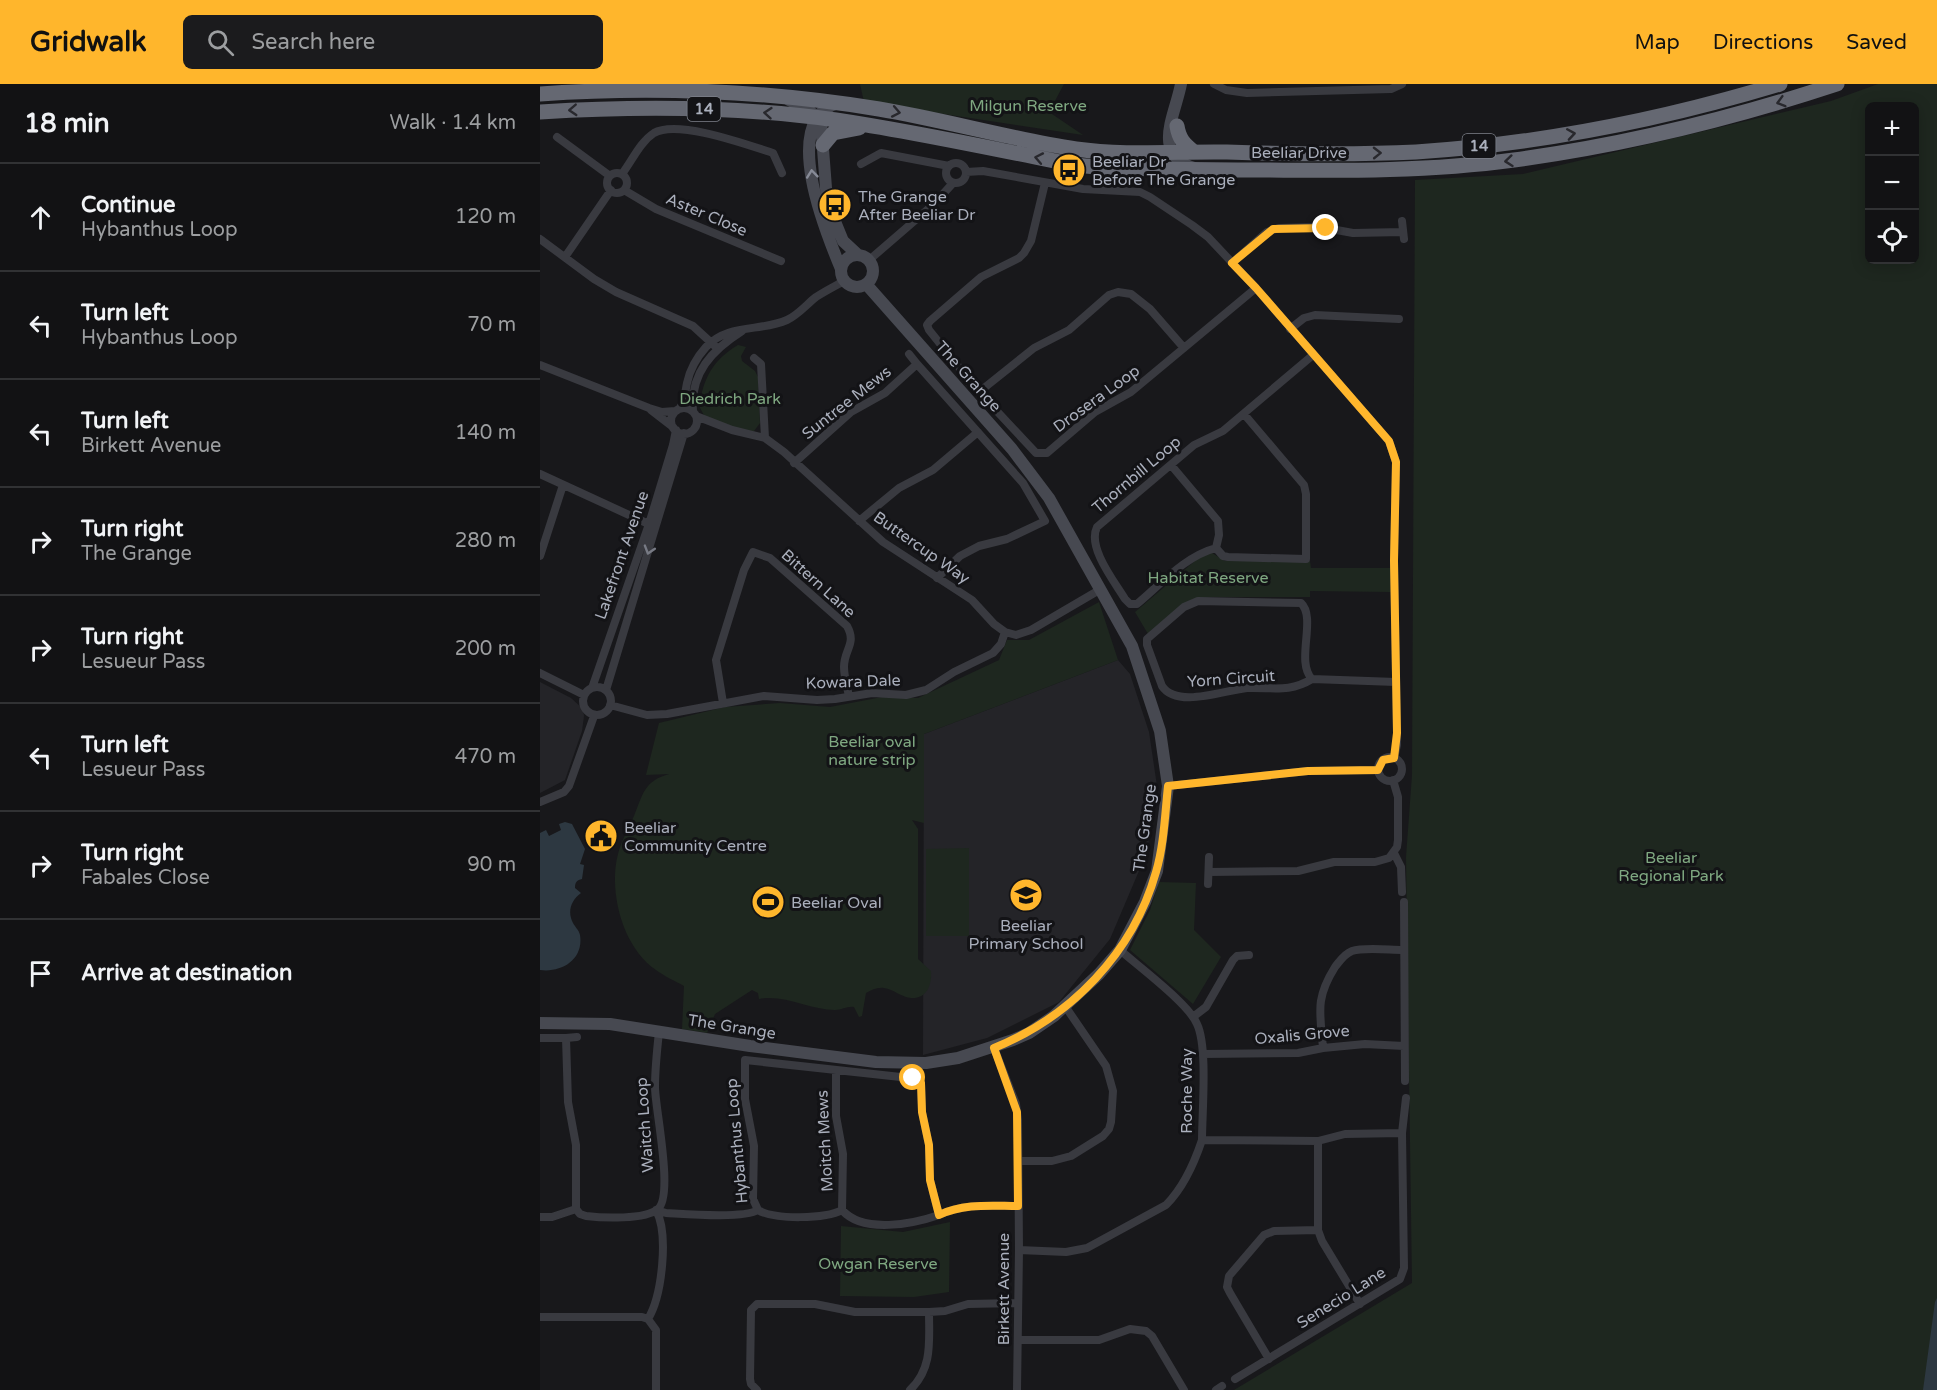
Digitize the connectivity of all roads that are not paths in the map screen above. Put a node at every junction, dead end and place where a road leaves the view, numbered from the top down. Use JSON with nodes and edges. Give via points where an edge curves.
{"nodes":[{"id":1,"x":1181,"y":84,"type":"edge"},
{"id":2,"x":1214,"y":84,"type":"edge"},
{"id":3,"x":1402,"y":84,"type":"edge"},
{"id":4,"x":1780,"y":84,"type":"edge"},
{"id":5,"x":1836,"y":84,"type":"edge"},
{"id":6,"x":540,"y":94,"type":"edge"},
{"id":7,"x":782,"y":97,"type":"junction"},
{"id":8,"x":838,"y":103,"type":"junction"},
{"id":9,"x":1177,"y":104,"type":"junction"},
{"id":10,"x":540,"y":112,"type":"edge"},
{"id":11,"x":817,"y":118,"type":"junction"},
{"id":12,"x":867,"y":126,"type":"junction"},
{"id":13,"x":1177,"y":126,"type":"junction"},
{"id":14,"x":556,"y":137,"type":"dead end"},
{"id":15,"x":823,"y":145,"type":"junction"},
{"id":16,"x":1172,"y":152,"type":"junction"},
{"id":17,"x":1194,"y":152,"type":"junction"},
{"id":18,"x":861,"y":164,"type":"dead end"},
{"id":19,"x":949,"y":166,"type":"junction"},
{"id":20,"x":1142,"y":169,"type":"junction"},
{"id":21,"x":1201,"y":170,"type":"junction"},
{"id":22,"x":966,"y":172,"type":"junction"},
{"id":23,"x":782,"y":173,"type":"dead end"},
{"id":24,"x":622,"y":174,"type":"junction"},
{"id":25,"x":610,"y":176,"type":"junction"},
{"id":26,"x":953,"y":183,"type":"junction"},
{"id":27,"x":1045,"y":183,"type":"junction"},
{"id":28,"x":611,"y":190,"type":"junction"},
{"id":29,"x":624,"y":190,"type":"junction"},
{"id":30,"x":1402,"y":221,"type":"dead end"},
{"id":31,"x":540,"y":239,"type":"edge"},
{"id":32,"x":565,"y":257,"type":"junction"},
{"id":33,"x":863,"y":258,"type":"junction"},
{"id":34,"x":781,"y":261,"type":"dead end"},
{"id":35,"x":1232,"y":263,"type":"junction"},
{"id":36,"x":842,"y":275,"type":"junction"},
{"id":37,"x":866,"y":284,"type":"junction"},
{"id":38,"x":1256,"y":288,"type":"junction"},
{"id":39,"x":1399,"y":320,"type":"dead end"},
{"id":40,"x":1290,"y":329,"type":"junction"},
{"id":41,"x":714,"y":345,"type":"junction"},
{"id":42,"x":1184,"y":348,"type":"junction"},
{"id":43,"x":909,"y":354,"type":"dead end"},
{"id":44,"x":1313,"y":355,"type":"junction"},
{"id":45,"x":754,"y":358,"type":"dead end"},
{"id":46,"x":917,"y":364,"type":"junction"},
{"id":47,"x":540,"y":366,"type":"edge"},
{"id":48,"x":979,"y":392,"type":"junction"},
{"id":49,"x":648,"y":408,"type":"junction"},
{"id":50,"x":677,"y":410,"type":"junction"},
{"id":51,"x":694,"y":413,"type":"junction"},
{"id":52,"x":1244,"y":414,"type":"junction"},
{"id":53,"x":695,"y":427,"type":"junction"},
{"id":54,"x":678,"y":430,"type":"junction"},
{"id":55,"x":732,"y":430,"type":"junction"},
{"id":56,"x":978,"y":432,"type":"junction"},
{"id":57,"x":765,"y":438,"type":"junction"},
{"id":58,"x":794,"y":463,"type":"junction"},
{"id":59,"x":1171,"y":465,"type":"junction"},
{"id":60,"x":540,"y":474,"type":"edge"},
{"id":61,"x":563,"y":485,"type":"junction"},
{"id":62,"x":859,"y":521,"type":"junction"},
{"id":63,"x":652,"y":525,"type":"junction"},
{"id":64,"x":1216,"y":548,"type":"junction"},
{"id":65,"x":540,"y":556,"type":"edge"},
{"id":66,"x":937,"y":578,"type":"junction"},
{"id":67,"x":1101,"y":589,"type":"junction"},
{"id":68,"x":1005,"y":632,"type":"junction"},
{"id":69,"x":540,"y":673,"type":"edge"},
{"id":70,"x":1312,"y":679,"type":"junction"},
{"id":71,"x":1396,"y":682,"type":"junction"},
{"id":72,"x":592,"y":688,"type":"junction"},
{"id":73,"x":606,"y":690,"type":"junction"},
{"id":74,"x":584,"y":695,"type":"junction"},
{"id":75,"x":849,"y":696,"type":"junction"},
{"id":76,"x":723,"y":703,"type":"junction"},
{"id":77,"x":610,"y":705,"type":"junction"},
{"id":78,"x":594,"y":716,"type":"junction"},
{"id":79,"x":1394,"y":758,"type":"junction"},
{"id":80,"x":1378,"y":770,"type":"junction"},
{"id":81,"x":1393,"y":780,"type":"junction"},
{"id":82,"x":1168,"y":786,"type":"junction"},
{"id":83,"x":540,"y":802,"type":"edge"},
{"id":84,"x":1394,"y":853,"type":"junction"},
{"id":85,"x":1209,"y":857,"type":"dead end"},
{"id":86,"x":1209,"y":872,"type":"junction"},
{"id":87,"x":1208,"y":884,"type":"dead end"},
{"id":88,"x":1402,"y":892,"type":"dead end"},
{"id":89,"x":1404,"y":903,"type":"dead end"},
{"id":90,"x":1120,"y":950,"type":"junction"},
{"id":91,"x":1403,"y":950,"type":"junction"},
{"id":92,"x":1249,"y":955,"type":"dead end"},
{"id":93,"x":1065,"y":1006,"type":"junction"},
{"id":94,"x":1193,"y":1017,"type":"junction"},
{"id":95,"x":540,"y":1023,"type":"edge"},
{"id":96,"x":659,"y":1032,"type":"junction"},
{"id":97,"x":577,"y":1037,"type":"dead end"},
{"id":98,"x":540,"y":1038,"type":"edge"},
{"id":99,"x":566,"y":1038,"type":"junction"},
{"id":100,"x":1404,"y":1046,"type":"junction"},
{"id":101,"x":994,"y":1048,"type":"junction"},
{"id":102,"x":1323,"y":1048,"type":"junction"},
{"id":103,"x":1203,"y":1054,"type":"junction"},
{"id":104,"x":836,"y":1071,"type":"junction"},
{"id":105,"x":1405,"y":1081,"type":"dead end"},
{"id":106,"x":1406,"y":1098,"type":"dead end"},
{"id":107,"x":1402,"y":1133,"type":"junction"},
{"id":108,"x":1202,"y":1140,"type":"junction"},
{"id":109,"x":1318,"y":1141,"type":"junction"},
{"id":110,"x":1018,"y":1161,"type":"junction"},
{"id":111,"x":1018,"y":1206,"type":"junction"},
{"id":112,"x":576,"y":1209,"type":"junction"},
{"id":113,"x":656,"y":1210,"type":"junction"},
{"id":114,"x":758,"y":1210,"type":"junction"},
{"id":115,"x":842,"y":1210,"type":"junction"},
{"id":116,"x":939,"y":1215,"type":"junction"},
{"id":117,"x":540,"y":1216,"type":"edge"},
{"id":118,"x":1318,"y":1230,"type":"junction"},
{"id":119,"x":1019,"y":1250,"type":"junction"},
{"id":120,"x":1018,"y":1303,"type":"junction"},
{"id":121,"x":1360,"y":1304,"type":"junction"},
{"id":122,"x":929,"y":1312,"type":"junction"},
{"id":123,"x":540,"y":1317,"type":"edge"},
{"id":124,"x":648,"y":1319,"type":"junction"},
{"id":125,"x":1018,"y":1340,"type":"junction"},
{"id":126,"x":1269,"y":1359,"type":"junction"},
{"id":127,"x":1235,"y":1379,"type":"dead end"},
{"id":128,"x":756,"y":1389,"type":"edge"},
{"id":129,"x":656,"y":1390,"type":"edge"},
{"id":130,"x":910,"y":1390,"type":"edge"},
{"id":131,"x":1017,"y":1390,"type":"edge"},
{"id":132,"x":1184,"y":1390,"type":"edge"}],
"edges":[{"from":1,"to":9,"type":"street"},
{"from":2,"to":3,"type":"street","via":[[1247,93],[1391,89]]},
{"from":17,"to":4,"type":"highway","name":"Beeliar Drive","number":"14","one_way":true,"via":[[1386,153],[1516,142],[1656,118]]},
{"from":5,"to":21,"type":"highway","name":"Beeliar Drive","number":"14","one_way":true,"via":[[1665,134],[1513,160],[1414,170]]},
{"from":6,"to":7,"type":"highway","name":"Beeliar Drive","number":"14","via":[[666,91]]},
{"from":7,"to":8,"type":"highway","name":"Beeliar Drive","number":"14"},
{"from":7,"to":11,"type":"street"},
{"from":8,"to":11,"type":"street"},
{"from":8,"to":16,"type":"highway","name":"Beeliar Drive","number":"14","one_way":true,"via":[[1076,148]]},
{"from":9,"to":13,"type":"street"},
{"from":9,"to":16,"type":"street","via":[[1168,139]]},
{"from":11,"to":10,"type":"highway","name":"Beeliar Drive","number":"14","one_way":true,"via":[[684,108]]},
{"from":11,"to":12,"type":"highway","name":"Beeliar Drive","number":"14"},
{"from":11,"to":15,"type":"street","via":[[823,128]]},
{"from":36,"to":11,"type":"street","one_way":true,"via":[[813,184],[810,129]]},
{"from":12,"to":15,"type":"highway","via":[[833,134]]},
{"from":20,"to":12,"type":"highway","name":"Beeliar Drive","number":"14","one_way":true,"via":[[1074,165]]},
{"from":13,"to":16,"type":"street"},
{"from":13,"to":17,"type":"highway","via":[[1183,143]]},
{"from":14,"to":25,"type":"street"},
{"from":15,"to":33,"type":"street","via":[[832,214],[843,241]]},
{"from":16,"to":17,"type":"highway","name":"Beeliar Drive","number":"14"},
{"from":16,"to":20,"type":"street","via":[[1161,162]]},
{"from":16,"to":21,"type":"street","via":[[1183,164]]},
{"from":18,"to":19,"type":"street","via":[[881,153]]},
{"from":19,"to":22,"type":"street","via":[[959,164]]},
{"from":19,"to":26,"type":"street","via":[[946,176]]},
{"from":20,"to":21,"type":"highway","name":"Beeliar Drive","number":"14"},
{"from":22,"to":26,"type":"street","via":[[963,181]]},
{"from":22,"to":27,"type":"street","via":[[983,171]]},
{"from":23,"to":24,"type":"street","via":[[773,153],[704,133],[665,129],[648,138]]},
{"from":24,"to":25,"type":"street"},
{"from":24,"to":29,"type":"street","via":[[627,180]]},
{"from":25,"to":28,"type":"street","via":[[607,182]]},
{"from":26,"to":33,"type":"street","via":[[934,204]]},
{"from":27,"to":35,"type":"street","via":[[1145,194],[1201,231]]},
{"from":27,"to":48,"type":"street","name":"Drosera Loop","via":[[1031,241],[1024,253],[981,277],[927,325]]},
{"from":28,"to":29,"type":"street"},
{"from":28,"to":32,"type":"street"},
{"from":29,"to":34,"type":"street","name":"Aster Close","via":[[650,206]]},
{"from":30,"to":35,"type":"street","via":[[1403,235],[1320,227],[1279,228],[1267,232]]},
{"from":31,"to":32,"type":"street"},
{"from":32,"to":41,"type":"street","via":[[616,292],[693,326]]},
{"from":33,"to":36,"type":"street","via":[[849,258],[842,265]]},
{"from":33,"to":37,"type":"street","via":[[873,270]]},
{"from":35,"to":38,"type":"street"},
{"from":36,"to":37,"type":"street","via":[[847,284]]},
{"from":36,"to":41,"type":"street","via":[[789,319],[748,328]]},
{"from":37,"to":67,"type":"street","name":"The Grange","via":[[1012,449],[1049,498]]},
{"from":38,"to":40,"type":"street"},
{"from":38,"to":42,"type":"street","name":"Drosera Loop"},
{"from":39,"to":40,"type":"street","via":[[1321,315],[1304,318]]},
{"from":40,"to":44,"type":"street"},
{"from":41,"to":50,"type":"street","via":[[696,360],[683,404]]},
{"from":41,"to":51,"type":"street","via":[[696,381]]},
{"from":42,"to":48,"type":"street","via":[[1150,309],[1131,294],[1118,292],[1109,295],[1068,330],[1034,348]]},
{"from":42,"to":48,"type":"street","name":"Drosera Loop","via":[[1131,392],[1095,412],[1044,454],[1036,453]]},
{"from":43,"to":46,"type":"street"},
{"from":44,"to":52,"type":"street","name":"Thornbill Loop"},
{"from":44,"to":71,"type":"street","via":[[1389,441],[1396,462]]},
{"from":45,"to":57,"type":"street","via":[[761,364]]},
{"from":46,"to":56,"type":"street"},
{"from":46,"to":58,"type":"street","name":"Suntree Mews","via":[[885,393],[851,412]]},
{"from":47,"to":49,"type":"street"},
{"from":49,"to":50,"type":"street","via":[[662,412]]},
{"from":49,"to":54,"type":"street"},
{"from":50,"to":51,"type":"street","via":[[686,408]]},
{"from":50,"to":54,"type":"street","via":[[671,420]]},
{"from":51,"to":53,"type":"street"},
{"from":51,"to":55,"type":"street","name":"Buttercup Way"},
{"from":52,"to":59,"type":"street","name":"Thornbill Loop"},
{"from":52,"to":64,"type":"street","via":[[1304,485],[1306,559],[1228,557]]},
{"from":53,"to":54,"type":"street","via":[[691,432]]},
{"from":53,"to":55,"type":"street","name":"Buttercup Way"},
{"from":54,"to":63,"type":"street","name":"Lakefront Avenue"},
{"from":55,"to":57,"type":"street","name":"Buttercup Way"},
{"from":56,"to":62,"type":"street","via":[[933,470],[899,488]]},
{"from":56,"to":66,"type":"street","via":[[1023,483],[1045,521],[960,556]]},
{"from":57,"to":58,"type":"street","name":"Buttercup Way"},
{"from":58,"to":62,"type":"street","name":"Buttercup Way"},
{"from":59,"to":64,"type":"street","via":[[1218,521]]},
{"from":59,"to":64,"type":"street","name":"Thornbill Loop","via":[[1100,523],[1094,535],[1096,549],[1125,599],[1133,605],[1195,556]]},
{"from":60,"to":61,"type":"street"},
{"from":61,"to":63,"type":"street"},
{"from":61,"to":65,"type":"street"},
{"from":62,"to":66,"type":"street","name":"Buttercup Way"},
{"from":63,"to":72,"type":"street","name":"Lakefront Avenue"},
{"from":63,"to":73,"type":"street","name":"Lakefront Avenue","one_way":true},
{"from":66,"to":68,"type":"street","name":"Buttercup Way","via":[[972,600]]},
{"from":67,"to":68,"type":"street","via":[[1031,630],[1016,635]]},
{"from":67,"to":82,"type":"street","name":"The Grange","via":[[1136,655],[1160,731]]},
{"from":68,"to":75,"type":"street","name":"Kowara Dale","via":[[993,653],[926,690],[906,695]]},
{"from":69,"to":74,"type":"street"},
{"from":70,"to":70,"type":"street","name":"Yorn Circuit","via":[[1306,669],[1306,611],[1300,603],[1198,601],[1184,607],[1148,639],[1162,686],[1173,695],[1203,697],[1249,688],[1289,689]]},
{"from":70,"to":71,"type":"street","name":"Yorn Circuit"},
{"from":71,"to":79,"type":"street"},
{"from":72,"to":73,"type":"street"},
{"from":72,"to":74,"type":"street"},
{"from":73,"to":77,"type":"street"},
{"from":74,"to":78,"type":"street","via":[[583,707]]},
{"from":75,"to":76,"type":"street","name":"Kowara Dale","via":[[817,700],[764,696]]},
{"from":75,"to":76,"type":"street","name":"Bittern Lane","via":[[844,668],[852,635],[847,626],[770,558],[753,552],[716,660]]},
{"from":76,"to":77,"type":"street","name":"Kowara Dale","via":[[647,715]]},
{"from":77,"to":78,"type":"street","via":[[603,714]]},
{"from":78,"to":83,"type":"street","via":[[569,786]]},
{"from":79,"to":80,"type":"street","via":[[1383,760]]},
{"from":79,"to":81,"type":"street","via":[[1401,767],[1398,778]]},
{"from":80,"to":81,"type":"street","via":[[1383,779]]},
{"from":80,"to":82,"type":"street","via":[[1308,771]]},
{"from":81,"to":84,"type":"street","via":[[1398,797],[1398,840]]},
{"from":82,"to":90,"type":"street","name":"The Grange","via":[[1157,871]]},
{"from":84,"to":86,"type":"street","via":[[1383,860],[1334,862],[1298,872]]},
{"from":84,"to":88,"type":"street","via":[[1401,867]]},
{"from":85,"to":86,"type":"street"},
{"from":86,"to":87,"type":"street"},
{"from":89,"to":91,"type":"street"},
{"from":90,"to":93,"type":"street","name":"The Grange"},
{"from":90,"to":94,"type":"street","name":"Roche Way"},
{"from":91,"to":100,"type":"street"},
{"from":91,"to":102,"type":"street","via":[[1352,951],[1341,959],[1320,997]]},
{"from":92,"to":94,"type":"street","via":[[1233,960],[1206,1007]]},
{"from":93,"to":101,"type":"street","name":"The Grange","via":[[1029,1033]]},
{"from":93,"to":110,"type":"street","via":[[1106,1066],[1113,1091],[1109,1129],[1071,1156],[1052,1161]]},
{"from":94,"to":103,"type":"street","name":"Roche Way"},
{"from":95,"to":96,"type":"street","name":"The Grange","via":[[609,1024]]},
{"from":96,"to":101,"type":"street","name":"The Grange","via":[[896,1063],[949,1060]]},
{"from":96,"to":113,"type":"street","name":"Waitch Loop","via":[[655,1090],[663,1143],[663,1200]]},
{"from":97,"to":99,"type":"street"},
{"from":98,"to":99,"type":"street"},
{"from":99,"to":112,"type":"street","via":[[568,1101],[575,1137]]},
{"from":100,"to":102,"type":"street","name":"Oxalis Grove"},
{"from":100,"to":105,"type":"street"},
{"from":101,"to":110,"type":"street","name":"Birkett Avenue","via":[[1016,1104]]},
{"from":102,"to":103,"type":"street","name":"Oxalis Grove","via":[[1286,1054]]},
{"from":103,"to":108,"type":"street","name":"Roche Way"},
{"from":104,"to":114,"type":"street","name":"Hybanthus Loop","via":[[740,1059],[754,1146],[753,1198]]},
{"from":104,"to":115,"type":"street","name":"Moitch Mews","via":[[836,1116],[843,1154]]},
{"from":104,"to":116,"type":"street","name":"Hybanthus Loop","via":[[920,1080],[930,1180]]},
{"from":106,"to":107,"type":"street","name":"Senecio Lane"},
{"from":107,"to":109,"type":"street","via":[[1345,1134]]},
{"from":107,"to":121,"type":"street","name":"Senecio Lane","via":[[1404,1268],[1400,1279]]},
{"from":108,"to":109,"type":"street"},
{"from":108,"to":119,"type":"street","name":"Roche Way","via":[[1187,1176],[1166,1205],[1087,1248]]},
{"from":109,"to":118,"type":"street"},
{"from":110,"to":111,"type":"street","name":"Birkett Avenue"},
{"from":111,"to":116,"type":"street","via":[[976,1205]]},
{"from":111,"to":119,"type":"street","name":"Birkett Avenue"},
{"from":112,"to":113,"type":"street","via":[[583,1216],[592,1217],[641,1216]]},
{"from":112,"to":117,"type":"street","via":[[552,1217]]},
{"from":113,"to":114,"type":"street","via":[[740,1215]]},
{"from":113,"to":124,"type":"street","via":[[662,1220],[663,1248],[656,1303]]},
{"from":114,"to":115,"type":"street","name":"Hybanthus Loop","via":[[770,1215],[825,1216]]},
{"from":115,"to":116,"type":"street","via":[[853,1219],[881,1224],[910,1223]]},
{"from":118,"to":121,"type":"street"},
{"from":118,"to":126,"type":"street","via":[[1269,1232],[1229,1276],[1227,1287]]},
{"from":119,"to":120,"type":"street","name":"Birkett Avenue"},
{"from":120,"to":122,"type":"street","via":[[968,1304]]},
{"from":120,"to":125,"type":"street","name":"Birkett Avenue"},
{"from":121,"to":126,"type":"street","name":"Senecio Lane"},
{"from":122,"to":128,"type":"street","via":[[855,1312],[815,1304],[754,1305],[750,1379]]},
{"from":122,"to":130,"type":"street","via":[[928,1361]]},
{"from":123,"to":124,"type":"street"},
{"from":124,"to":129,"type":"street","via":[[656,1330]]},
{"from":125,"to":131,"type":"street","name":"Birkett Avenue"},
{"from":125,"to":132,"type":"street","via":[[1099,1340],[1130,1329],[1146,1331]]},
{"from":126,"to":127,"type":"street","name":"Senecio Lane"}]}
